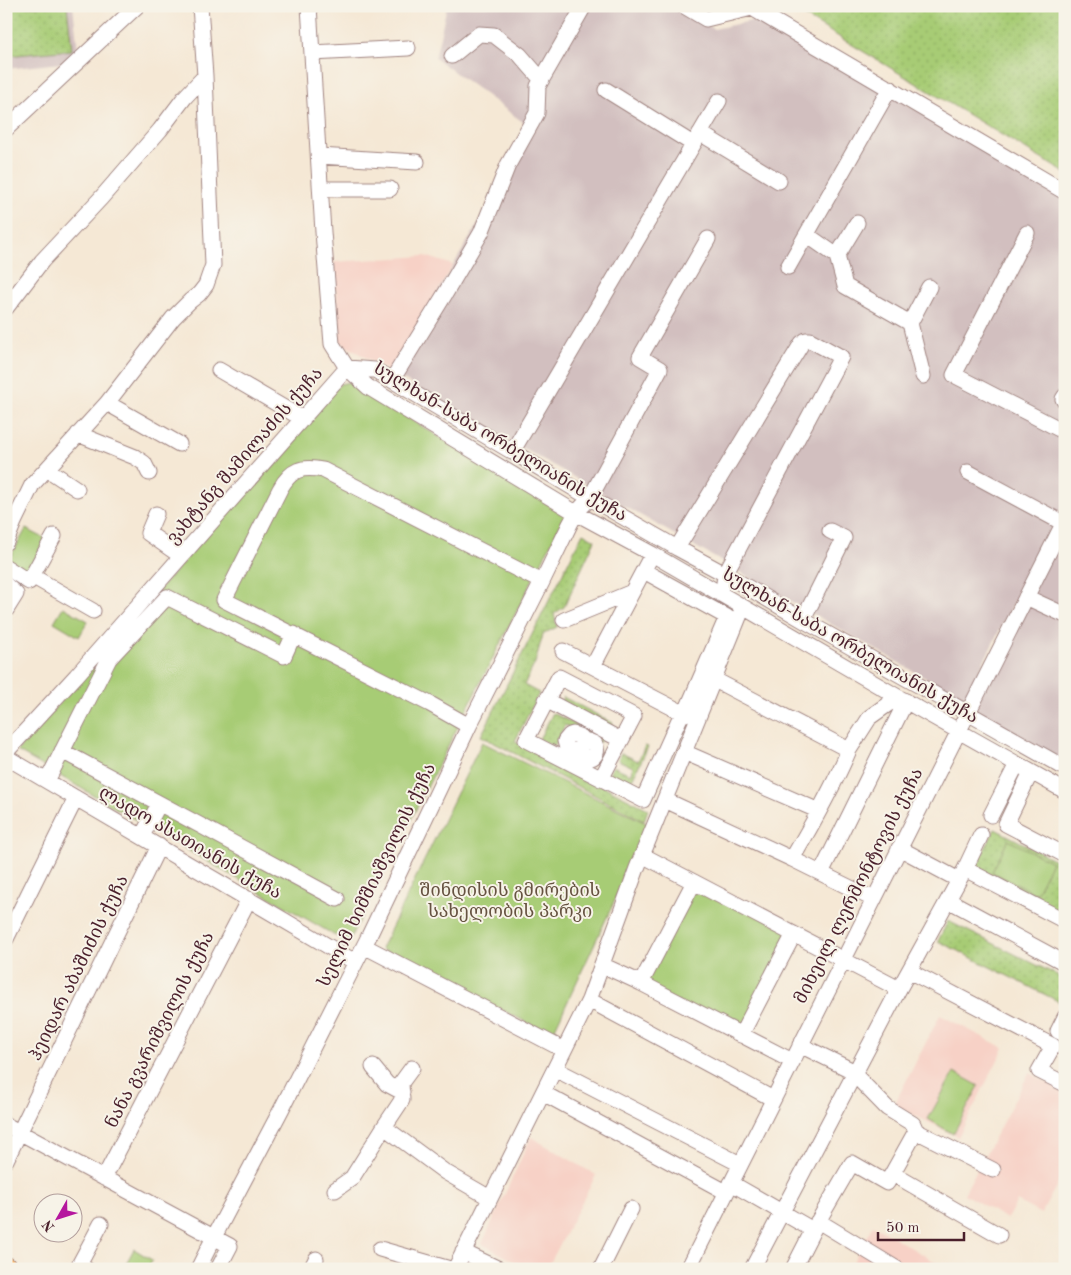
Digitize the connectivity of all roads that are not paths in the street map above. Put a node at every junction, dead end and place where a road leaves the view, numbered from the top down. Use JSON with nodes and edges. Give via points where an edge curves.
{"nodes":[{"id":1,"x":137,"y":6,"type":"edge"},
{"id":2,"x":200,"y":6,"type":"edge"},
{"id":3,"x":309,"y":6,"type":"edge"},
{"id":4,"x":584,"y":6,"type":"edge"},
{"id":5,"x":684,"y":6,"type":"edge"},
{"id":6,"x":408,"y":48,"type":"dead end"},
{"id":7,"x":312,"y":53,"type":"junction"},
{"id":8,"x":452,"y":56,"type":"dead end"},
{"id":9,"x":205,"y":76,"type":"junction"},
{"id":10,"x":541,"y":79,"type":"junction"},
{"id":11,"x":890,"y":88,"type":"junction"},
{"id":12,"x":606,"y":90,"type":"dead end"},
{"id":13,"x":719,"y":101,"type":"dead end"},
{"id":14,"x":6,"y":129,"type":"edge"},
{"id":15,"x":697,"y":139,"type":"junction"},
{"id":16,"x":319,"y":156,"type":"junction"},
{"id":17,"x":417,"y":162,"type":"dead end"},
{"id":18,"x":779,"y":181,"type":"dead end"},
{"id":19,"x":321,"y":189,"type":"junction"},
{"id":20,"x":390,"y":189,"type":"dead end"},
{"id":21,"x":1065,"y":192,"type":"edge"},
{"id":22,"x":857,"y":223,"type":"dead end"},
{"id":23,"x":1027,"y":233,"type":"dead end"},
{"id":24,"x":806,"y":235,"type":"junction"},
{"id":25,"x":708,"y":238,"type":"dead end"},
{"id":26,"x":837,"y":256,"type":"junction"},
{"id":27,"x":788,"y":267,"type":"dead end"},
{"id":28,"x":930,"y":287,"type":"dead end"},
{"id":29,"x":6,"y":308,"type":"edge"},
{"id":30,"x":910,"y":323,"type":"junction"},
{"id":31,"x":347,"y":368,"type":"junction"},
{"id":32,"x":219,"y":370,"type":"dead end"},
{"id":33,"x":923,"y":376,"type":"dead end"},
{"id":34,"x":392,"y":380,"type":"junction"},
{"id":35,"x":107,"y":403,"type":"junction"},
{"id":36,"x":302,"y":419,"type":"junction"},
{"id":37,"x":1065,"y":432,"type":"edge"},
{"id":38,"x":78,"y":434,"type":"junction"},
{"id":39,"x":179,"y":444,"type":"dead end"},
{"id":40,"x":512,"y":452,"type":"junction"},
{"id":41,"x":46,"y":469,"type":"junction"},
{"id":42,"x":968,"y":472,"type":"dead end"},
{"id":43,"x":149,"y":473,"type":"dead end"},
{"id":44,"x":77,"y":489,"type":"dead end"},
{"id":45,"x":590,"y":498,"type":"junction"},
{"id":46,"x":576,"y":512,"type":"junction"},
{"id":47,"x":156,"y":514,"type":"dead end"},
{"id":48,"x":1064,"y":522,"type":"edge"},
{"id":49,"x":830,"y":531,"type":"dead end"},
{"id":50,"x":54,"y":536,"type":"dead end"},
{"id":51,"x":660,"y":538,"type":"junction"},
{"id":52,"x":6,"y":542,"type":"edge"},
{"id":53,"x":677,"y":548,"type":"junction"},
{"id":54,"x":652,"y":554,"type":"junction"},
{"id":55,"x":181,"y":556,"type":"junction"},
{"id":56,"x":6,"y":567,"type":"edge"},
{"id":57,"x":644,"y":571,"type":"junction"},
{"id":58,"x":725,"y":574,"type":"junction"},
{"id":59,"x":32,"y":576,"type":"junction"},
{"id":60,"x":542,"y":582,"type":"junction"},
{"id":61,"x":6,"y":585,"type":"edge"},
{"id":62,"x":632,"y":592,"type":"junction"},
{"id":63,"x":722,"y":594,"type":"junction"},
{"id":64,"x":1026,"y":597,"type":"junction"},
{"id":65,"x":224,"y":600,"type":"junction"},
{"id":66,"x":743,"y":606,"type":"junction"},
{"id":67,"x":6,"y":610,"type":"edge"},
{"id":68,"x":93,"y":611,"type":"dead end"},
{"id":69,"x":1065,"y":615,"type":"edge"},
{"id":70,"x":208,"y":618,"type":"junction"},
{"id":71,"x":564,"y":620,"type":"dead end"},
{"id":72,"x":803,"y":620,"type":"junction"},
{"id":73,"x":294,"y":634,"type":"junction"},
{"id":74,"x":563,"y":651,"type":"dead end"},
{"id":75,"x":593,"y":666,"type":"junction"},
{"id":76,"x":76,"y":676,"type":"junction"},
{"id":77,"x":713,"y":679,"type":"junction"},
{"id":78,"x":93,"y":691,"type":"junction"},
{"id":79,"x":902,"y":699,"type":"junction"},
{"id":80,"x":546,"y":700,"type":"junction"},
{"id":81,"x":682,"y":713,"type":"junction"},
{"id":82,"x":967,"y":713,"type":"junction"},
{"id":83,"x":469,"y":726,"type":"junction"},
{"id":84,"x":958,"y":730,"type":"junction"},
{"id":85,"x":621,"y":740,"type":"junction"},
{"id":86,"x":581,"y":746,"type":"dead end"},
{"id":87,"x":849,"y":750,"type":"junction"},
{"id":88,"x":62,"y":751,"type":"junction"},
{"id":89,"x":6,"y":752,"type":"edge"},
{"id":90,"x":684,"y":752,"type":"junction"},
{"id":91,"x":6,"y":757,"type":"edge"},
{"id":92,"x":610,"y":763,"type":"junction"},
{"id":93,"x":1017,"y":764,"type":"junction"},
{"id":94,"x":1065,"y":768,"type":"edge"},
{"id":95,"x":1031,"y":772,"type":"junction"},
{"id":96,"x":601,"y":779,"type":"junction"},
{"id":97,"x":47,"y":780,"type":"junction"},
{"id":98,"x":1065,"y":791,"type":"edge"},
{"id":99,"x":76,"y":798,"type":"junction"},
{"id":100,"x":665,"y":800,"type":"junction"},
{"id":101,"x":159,"y":804,"type":"junction"},
{"id":102,"x":820,"y":811,"type":"junction"},
{"id":103,"x":991,"y":816,"type":"dead end"},
{"id":104,"x":981,"y":835,"type":"dead end"},
{"id":105,"x":142,"y":836,"type":"junction"},
{"id":106,"x":158,"y":846,"type":"junction"},
{"id":107,"x":899,"y":848,"type":"junction"},
{"id":108,"x":642,"y":855,"type":"junction"},
{"id":109,"x":1065,"y":855,"type":"edge"},
{"id":110,"x":792,"y":858,"type":"junction"},
{"id":111,"x":821,"y":873,"type":"junction"},
{"id":112,"x":962,"y":874,"type":"junction"},
{"id":113,"x":694,"y":882,"type":"junction"},
{"id":114,"x":873,"y":898,"type":"junction"},
{"id":115,"x":248,"y":899,"type":"junction"},
{"id":116,"x":337,"y":899,"type":"dead end"},
{"id":117,"x":948,"y":900,"type":"junction"},
{"id":118,"x":1065,"y":921,"type":"edge"},
{"id":119,"x":794,"y":934,"type":"junction"},
{"id":120,"x":6,"y":940,"type":"edge"},
{"id":121,"x":364,"y":946,"type":"junction"},
{"id":122,"x":843,"y":960,"type":"junction"},
{"id":123,"x":355,"y":962,"type":"junction"},
{"id":124,"x":1065,"y":964,"type":"edge"},
{"id":125,"x":602,"y":965,"type":"junction"},
{"id":126,"x":909,"y":971,"type":"junction"},
{"id":127,"x":641,"y":983,"type":"junction"},
{"id":128,"x":899,"y":989,"type":"junction"},
{"id":129,"x":590,"y":1000,"type":"junction"},
{"id":130,"x":1065,"y":1017,"type":"edge"},
{"id":131,"x":1065,"y":1034,"type":"edge"},
{"id":132,"x":741,"y":1035,"type":"junction"},
{"id":133,"x":800,"y":1045,"type":"junction"},
{"id":134,"x":564,"y":1050,"type":"junction"},
{"id":135,"x":792,"y":1061,"type":"junction"},
{"id":136,"x":372,"y":1067,"type":"dead end"},
{"id":137,"x":412,"y":1068,"type":"dead end"},
{"id":138,"x":555,"y":1069,"type":"junction"},
{"id":139,"x":854,"y":1074,"type":"junction"},
{"id":140,"x":1065,"y":1084,"type":"edge"},
{"id":141,"x":402,"y":1092,"type":"junction"},
{"id":142,"x":543,"y":1093,"type":"junction"},
{"id":143,"x":773,"y":1099,"type":"junction"},
{"id":144,"x":6,"y":1125,"type":"edge"},
{"id":145,"x":384,"y":1128,"type":"junction"},
{"id":146,"x":916,"y":1131,"type":"junction"},
{"id":147,"x":20,"y":1132,"type":"junction"},
{"id":148,"x":6,"y":1160,"type":"edge"},
{"id":149,"x":740,"y":1164,"type":"junction"},
{"id":150,"x":993,"y":1170,"type":"dead end"},
{"id":151,"x":892,"y":1174,"type":"junction"},
{"id":152,"x":104,"y":1178,"type":"junction"},
{"id":153,"x":729,"y":1187,"type":"junction"},
{"id":154,"x":335,"y":1190,"type":"dead end"},
{"id":155,"x":490,"y":1198,"type":"junction"},
{"id":156,"x":632,"y":1208,"type":"dead end"},
{"id":157,"x":782,"y":1212,"type":"junction"},
{"id":158,"x":100,"y":1224,"type":"dead end"},
{"id":159,"x":816,"y":1226,"type":"junction"},
{"id":160,"x":999,"y":1235,"type":"dead end"},
{"id":161,"x":214,"y":1237,"type":"junction"},
{"id":162,"x":380,"y":1249,"type":"dead end"},
{"id":163,"x":463,"y":1252,"type":"junction"},
{"id":164,"x":80,"y":1268,"type":"edge"},
{"id":165,"x":198,"y":1269,"type":"edge"},
{"id":166,"x":218,"y":1269,"type":"edge"},
{"id":167,"x":450,"y":1269,"type":"edge"},
{"id":168,"x":455,"y":1269,"type":"edge"},
{"id":169,"x":499,"y":1269,"type":"edge"},
{"id":170,"x":601,"y":1269,"type":"edge"},
{"id":171,"x":688,"y":1269,"type":"edge"},
{"id":172,"x":752,"y":1269,"type":"edge"},
{"id":173,"x":793,"y":1269,"type":"edge"},
{"id":174,"x":897,"y":1269,"type":"edge"}],
"edges":[{"from":1,"to":14,"type":"street"},
{"from":2,"to":9,"type":"street"},
{"from":3,"to":7,"type":"street","name":"ვახტანგ შამილაძის ქუჩა"},
{"from":4,"to":10,"type":"street"},
{"from":5,"to":11,"type":"street","via":[[706,19],[752,8]]},
{"from":6,"to":7,"type":"street"},
{"from":7,"to":16,"type":"street","name":"ვახტანგ შამილაძის ქუჩა"},
{"from":8,"to":10,"type":"street","via":[[479,34],[494,35],[520,55]]},
{"from":9,"to":29,"type":"street","via":[[42,262]]},
{"from":9,"to":35,"type":"street","via":[[213,265],[200,294],[173,318]]},
{"from":10,"to":34,"type":"street","via":[[536,113],[508,166],[481,233]]},
{"from":11,"to":21,"type":"street"},
{"from":11,"to":24,"type":"street"},
{"from":12,"to":15,"type":"street"},
{"from":13,"to":15,"type":"street"},
{"from":15,"to":18,"type":"street"},
{"from":15,"to":40,"type":"street"},
{"from":16,"to":17,"type":"street"},
{"from":16,"to":19,"type":"street","name":"ვახტანგ შამილაძის ქუჩა"},
{"from":19,"to":20,"type":"street"},
{"from":19,"to":31,"type":"street","name":"ვახტანგ შამილაძის ქუჩა","via":[[332,344]]},
{"from":22,"to":26,"type":"street"},
{"from":23,"to":37,"type":"street","via":[[954,375]]},
{"from":24,"to":26,"type":"street"},
{"from":24,"to":27,"type":"street"},
{"from":25,"to":45,"type":"street","name":"სელიმ ხიმშიაშვილის ქუჩა","via":[[640,357],[660,369]]},
{"from":26,"to":30,"type":"street","via":[[845,286]]},
{"from":28,"to":30,"type":"street"},
{"from":30,"to":33,"type":"street"},
{"from":31,"to":34,"type":"street","name":"სულხან-საბა ორბელიანის ქუჩა","via":[[375,370]]},
{"from":31,"to":36,"type":"street","name":"ვახტანგ შამილაძის ქუჩა"},
{"from":31,"to":46,"type":"street","name":"სულხან-საბა ორბელიანის ქუჩა","via":[[368,387]]},
{"from":32,"to":36,"type":"street"},
{"from":34,"to":40,"type":"street","name":"სულხან-საბა ორბელიანის ქუჩა"},
{"from":35,"to":38,"type":"street"},
{"from":35,"to":39,"type":"street"},
{"from":36,"to":55,"type":"street","name":"ვახტანგ შამილაძის ქუჩა"},
{"from":38,"to":41,"type":"street"},
{"from":38,"to":43,"type":"street","via":[[135,457],[144,463]]},
{"from":40,"to":45,"type":"street","name":"სულხან-საბა ორბელიანის ქუჩა"},
{"from":41,"to":44,"type":"street"},
{"from":41,"to":52,"type":"street","via":[[32,485]]},
{"from":42,"to":48,"type":"street"},
{"from":45,"to":46,"type":"street","name":"სელიმ ხიმშიაშვილის ქუჩა"},
{"from":45,"to":51,"type":"street","name":"სულხან-საბა ორბელიანის ქუჩა"},
{"from":46,"to":54,"type":"street","name":"სულხან-საბა ორბელიანის ქუჩა"},
{"from":46,"to":60,"type":"street","name":"სელიმ ხიმშიაშვილის ქუჩა"},
{"from":47,"to":55,"type":"street","via":[[148,533]]},
{"from":48,"to":64,"type":"street","name":"მიხეილ ლერმონტოვის ქუჩა"},
{"from":49,"to":72,"type":"street","via":[[844,538]]},
{"from":50,"to":59,"type":"street"},
{"from":51,"to":53,"type":"street","name":"სულხან-საბა ორბელიანის ქუჩა"},
{"from":51,"to":54,"type":"street"},
{"from":53,"to":58,"type":"street","name":"სულხან-საბა ორბელიანის ქუჩა"},
{"from":53,"to":58,"type":"street","via":[[802,343],[810,340],[818,344],[841,357]]},
{"from":54,"to":57,"type":"street"},
{"from":54,"to":63,"type":"street","name":"სულხან-საბა ორბელიანის ქუჩა"},
{"from":55,"to":76,"type":"street","name":"ვახტანგ შამილაძის ქუჩა"},
{"from":56,"to":59,"type":"street","via":[[29,582]]},
{"from":57,"to":62,"type":"street"},
{"from":57,"to":81,"type":"street","via":[[727,617],[685,714]]},
{"from":58,"to":63,"type":"street"},
{"from":58,"to":72,"type":"street","name":"სულხან-საბა ორბელიანის ქუჩა"},
{"from":59,"to":68,"type":"street"},
{"from":60,"to":65,"type":"street","via":[[323,470],[309,467],[295,471],[285,480]]},
{"from":60,"to":83,"type":"street","name":"სელიმ ხიმშიაშვილის ქუჩა"},
{"from":61,"to":67,"type":"street","via":[[16,594]]},
{"from":62,"to":71,"type":"street"},
{"from":62,"to":75,"type":"street"},
{"from":63,"to":66,"type":"street","name":"სულხან-საბა ორბელიანის ქუჩა"},
{"from":64,"to":69,"type":"street"},
{"from":64,"to":82,"type":"street","name":"მიხეილ ლერმონტოვის ქუჩა"},
{"from":65,"to":70,"type":"street"},
{"from":65,"to":73,"type":"street"},
{"from":66,"to":77,"type":"street"},
{"from":66,"to":79,"type":"street","name":"სულხან-საბა ორბელიანის ქუჩა"},
{"from":70,"to":73,"type":"street","via":[[284,656]]},
{"from":70,"to":78,"type":"street","via":[[167,597],[109,659]]},
{"from":72,"to":82,"type":"street","name":"სულხან-საბა ორბელიანის ქუჩა"},
{"from":73,"to":83,"type":"street"},
{"from":74,"to":75,"type":"street"},
{"from":75,"to":81,"type":"street"},
{"from":76,"to":78,"type":"street"},
{"from":76,"to":89,"type":"street","name":"ვახტანგ შამილაძის ქუჩა"},
{"from":77,"to":87,"type":"street"},
{"from":77,"to":90,"type":"street"},
{"from":78,"to":88,"type":"street"},
{"from":79,"to":84,"type":"street","name":"სულხან-საბა ორბელიანის ქუჩა"},
{"from":79,"to":87,"type":"street","via":[[870,718]]},
{"from":79,"to":111,"type":"street"},
{"from":80,"to":85,"type":"street"},
{"from":80,"to":85,"type":"street","via":[[559,677],[634,716]]},
{"from":80,"to":96,"type":"street","via":[[526,740]]},
{"from":81,"to":96,"type":"street","via":[[643,800]]},
{"from":82,"to":84,"type":"street","name":"მიხეილ ლერმონტოვის ქუჩა"},
{"from":82,"to":94,"type":"street","name":"სულხან-საბა ორბელიანის ქუჩა"},
{"from":83,"to":121,"type":"street","name":"სელიმ ხიმშიაშვილის ქუჩა"},
{"from":84,"to":93,"type":"street","name":"სულხან-საბა ორბელიანის ქუჩა"},
{"from":84,"to":107,"type":"street","name":"მიხეილ ლერმონტოვის ქუჩა"},
{"from":85,"to":92,"type":"street"},
{"from":86,"to":92,"type":"street","via":[[584,758],[595,755]]},
{"from":87,"to":102,"type":"street"},
{"from":88,"to":97,"type":"street"},
{"from":88,"to":101,"type":"street"},
{"from":90,"to":100,"type":"street"},
{"from":90,"to":102,"type":"street"},
{"from":91,"to":97,"type":"street","name":"ლადო ასათიანის ქუჩა"},
{"from":92,"to":96,"type":"street"},
{"from":93,"to":95,"type":"street","name":"სულხან-საბა ორბელიანის ქუჩა"},
{"from":93,"to":103,"type":"street"},
{"from":95,"to":98,"type":"street","name":"სულხან-საბა ორბელიანის ქუჩა"},
{"from":95,"to":109,"type":"street","via":[[1006,824]]},
{"from":97,"to":99,"type":"street","name":"ლადო ასათიანის ქუჩა"},
{"from":99,"to":105,"type":"street","name":"ლადო ასათიანის ქუჩა"},
{"from":99,"to":120,"type":"street"},
{"from":100,"to":108,"type":"street"},
{"from":100,"to":110,"type":"street"},
{"from":101,"to":105,"type":"street"},
{"from":101,"to":116,"type":"street"},
{"from":102,"to":110,"type":"street"},
{"from":104,"to":112,"type":"street"},
{"from":105,"to":106,"type":"street","name":"ლადო ასათიანის ქუჩა"},
{"from":106,"to":115,"type":"street","name":"ლადო ასათიანის ქუჩა"},
{"from":106,"to":147,"type":"street","name":"ჰეიდარ აბაშიძის ქუჩა"},
{"from":107,"to":112,"type":"street"},
{"from":107,"to":114,"type":"street","name":"მიხეილ ლერმონტოვის ქუჩა"},
{"from":108,"to":113,"type":"street"},
{"from":108,"to":125,"type":"street"},
{"from":110,"to":111,"type":"street"},
{"from":111,"to":114,"type":"street"},
{"from":112,"to":117,"type":"street"},
{"from":112,"to":118,"type":"street"},
{"from":113,"to":119,"type":"street"},
{"from":113,"to":127,"type":"street"},
{"from":114,"to":122,"type":"street","name":"მიხეილ ლერმონტოვის ქუჩა"},
{"from":115,"to":123,"type":"street","name":"ლადო ასათიანის ქუჩა"},
{"from":115,"to":152,"type":"street","name":"ნანა გვარიშვილის ქუჩა"},
{"from":117,"to":124,"type":"street"},
{"from":117,"to":126,"type":"street"},
{"from":119,"to":122,"type":"street"},
{"from":119,"to":132,"type":"street"},
{"from":121,"to":123,"type":"street","name":"სელიმ ხიმშიაშვილის ქუჩა"},
{"from":121,"to":134,"type":"street"},
{"from":122,"to":128,"type":"street"},
{"from":122,"to":133,"type":"street","name":"მიხეილ ლერმონტოვის ქუჩა"},
{"from":123,"to":161,"type":"street","name":"სელიმ ხიმშიაშვილის ქუჩა"},
{"from":125,"to":127,"type":"street"},
{"from":125,"to":129,"type":"street"},
{"from":126,"to":128,"type":"street"},
{"from":126,"to":140,"type":"street","via":[[1052,1046],[1039,1071]]},
{"from":127,"to":132,"type":"street"},
{"from":128,"to":139,"type":"street"},
{"from":129,"to":134,"type":"street"},
{"from":129,"to":143,"type":"street"},
{"from":130,"to":131,"type":"street","via":[[1058,1031]]},
{"from":132,"to":135,"type":"street"},
{"from":133,"to":135,"type":"street","name":"მიხეილ ლერმონტოვის ქუჩა"},
{"from":133,"to":139,"type":"street"},
{"from":134,"to":138,"type":"street"},
{"from":135,"to":143,"type":"street","name":"მიხეილ ლერმონტოვის ქუჩა"},
{"from":136,"to":141,"type":"street","via":[[387,1084]]},
{"from":137,"to":141,"type":"street","via":[[402,1083]]},
{"from":138,"to":142,"type":"street"},
{"from":138,"to":149,"type":"street"},
{"from":139,"to":146,"type":"street","via":[[887,1108],[913,1124]]},
{"from":139,"to":157,"type":"street"},
{"from":141,"to":145,"type":"street","via":[[402,1100]]},
{"from":142,"to":153,"type":"street"},
{"from":142,"to":155,"type":"street"},
{"from":143,"to":149,"type":"street","name":"მიხეილ ლერმონტოვის ქუჩა"},
{"from":144,"to":147,"type":"street"},
{"from":145,"to":154,"type":"street","via":[[352,1178]]},
{"from":145,"to":155,"type":"street","via":[[444,1172]]},
{"from":146,"to":150,"type":"street"},
{"from":146,"to":151,"type":"street"},
{"from":147,"to":148,"type":"street","name":"ჰეიდარ აბაშიძის ქუჩა"},
{"from":147,"to":152,"type":"street"},
{"from":149,"to":153,"type":"street","name":"მიხეილ ლერმონტოვის ქუჩა"},
{"from":151,"to":159,"type":"street","via":[[887,1184],[852,1164]]},
{"from":151,"to":160,"type":"street"},
{"from":152,"to":161,"type":"street"},
{"from":153,"to":157,"type":"street"},
{"from":153,"to":171,"type":"street","name":"მიხეილ ლერმონტოვის ქუჩა"},
{"from":155,"to":163,"type":"street"},
{"from":156,"to":170,"type":"street"},
{"from":157,"to":159,"type":"street"},
{"from":157,"to":172,"type":"street"},
{"from":158,"to":164,"type":"street"},
{"from":159,"to":173,"type":"street"},
{"from":159,"to":174,"type":"street"},
{"from":161,"to":165,"type":"street","name":"სელიმ ხიმშიაშვილის ქუჩა"},
{"from":161,"to":166,"type":"street","via":[[230,1246]]},
{"from":162,"to":167,"type":"street"},
{"from":163,"to":168,"type":"street"},
{"from":163,"to":169,"type":"street"}]}
